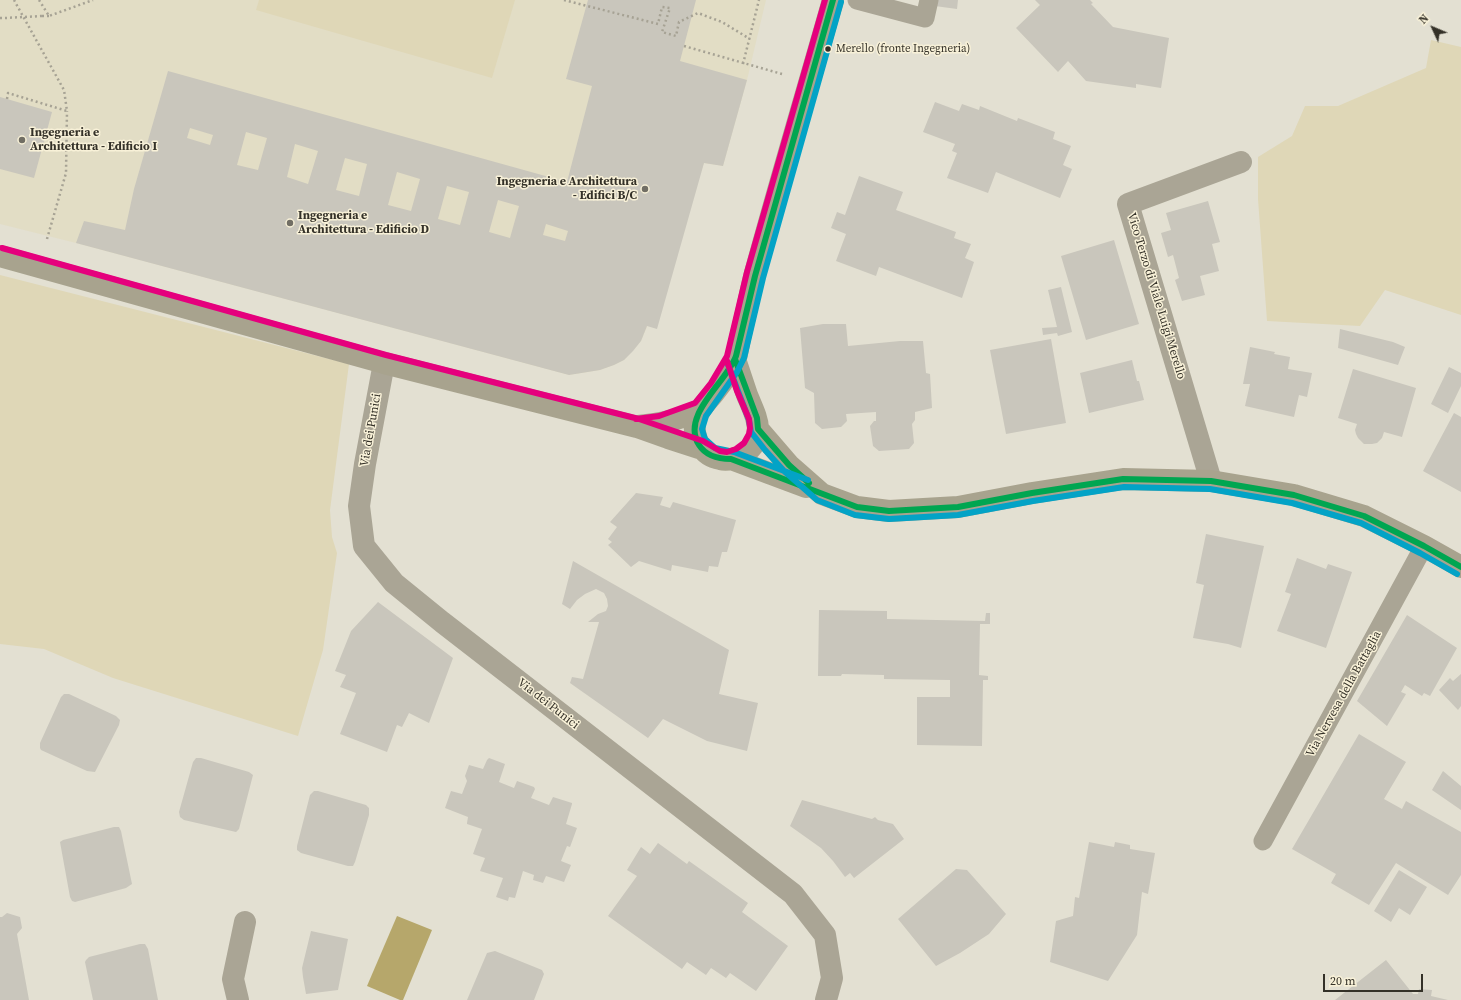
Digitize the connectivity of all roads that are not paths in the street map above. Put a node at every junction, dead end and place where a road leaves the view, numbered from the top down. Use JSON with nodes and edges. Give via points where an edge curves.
{"nodes":[{"id":1,"x":833,"y":0,"type":"edge"},
{"id":2,"x":857,"y":0,"type":"edge"},
{"id":3,"x":929,"y":0,"type":"edge"},
{"id":4,"x":1241,"y":162,"type":"dead end"},
{"id":5,"x":0,"y":256,"type":"edge"},
{"id":6,"x":735,"y":359,"type":"junction"},
{"id":7,"x":384,"y":363,"type":"junction"},
{"id":8,"x":703,"y":406,"type":"junction"},
{"id":9,"x":755,"y":419,"type":"junction"},
{"id":10,"x":637,"y":426,"type":"junction"},
{"id":11,"x":702,"y":448,"type":"junction"},
{"id":12,"x":731,"y":459,"type":"junction"},
{"id":13,"x":1210,"y":481,"type":"junction"},
{"id":14,"x":822,"y":494,"type":"junction"},
{"id":15,"x":1424,"y":546,"type":"junction"},
{"id":16,"x":1461,"y":567,"type":"edge"},
{"id":17,"x":1263,"y":841,"type":"dead end"},
{"id":18,"x":245,"y":922,"type":"dead end"},
{"id":19,"x":238,"y":1000,"type":"edge"},
{"id":20,"x":826,"y":1000,"type":"edge"}],
"edges":[{"from":1,"to":6,"type":"street","via":[[755,274]]},
{"from":2,"to":3,"type":"lane","via":[[926,18]]},
{"from":4,"to":13,"type":"street","name":"Vico Terzo di Viale Luigi Merello","via":[[1128,204]]},
{"from":5,"to":7,"type":"street"},
{"from":6,"to":8,"type":"street"},
{"from":6,"to":9,"type":"street"},
{"from":7,"to":10,"type":"street"},
{"from":7,"to":20,"type":"street","name":"Via dei Punici","via":[[359,506],[364,546],[394,583],[442,622],[793,894],[825,935],[832,978]]},
{"from":8,"to":9,"type":"street","via":[[715,398],[735,397],[744,401]]},
{"from":8,"to":10,"type":"street","via":[[661,424]]},
{"from":8,"to":11,"type":"street","via":[[695,419],[694,429],[696,439]]},
{"from":9,"to":12,"type":"street","via":[[756,440],[751,449],[742,456]]},
{"from":9,"to":14,"type":"street","via":[[771,445],[789,466]]},
{"from":10,"to":11,"type":"street"},
{"from":11,"to":12,"type":"street","via":[[710,456],[720,460]]},
{"from":12,"to":14,"type":"street"},
{"from":13,"to":14,"type":"street","via":[[1123,479],[958,507],[890,510],[857,507]]},
{"from":13,"to":15,"type":"street","via":[[1294,495],[1336,507],[1364,516]]},
{"from":15,"to":16,"type":"street"},
{"from":15,"to":17,"type":"lane","name":"Via Nervesa della Battaglia"},
{"from":18,"to":19,"type":"street","via":[[233,979]]}]}
